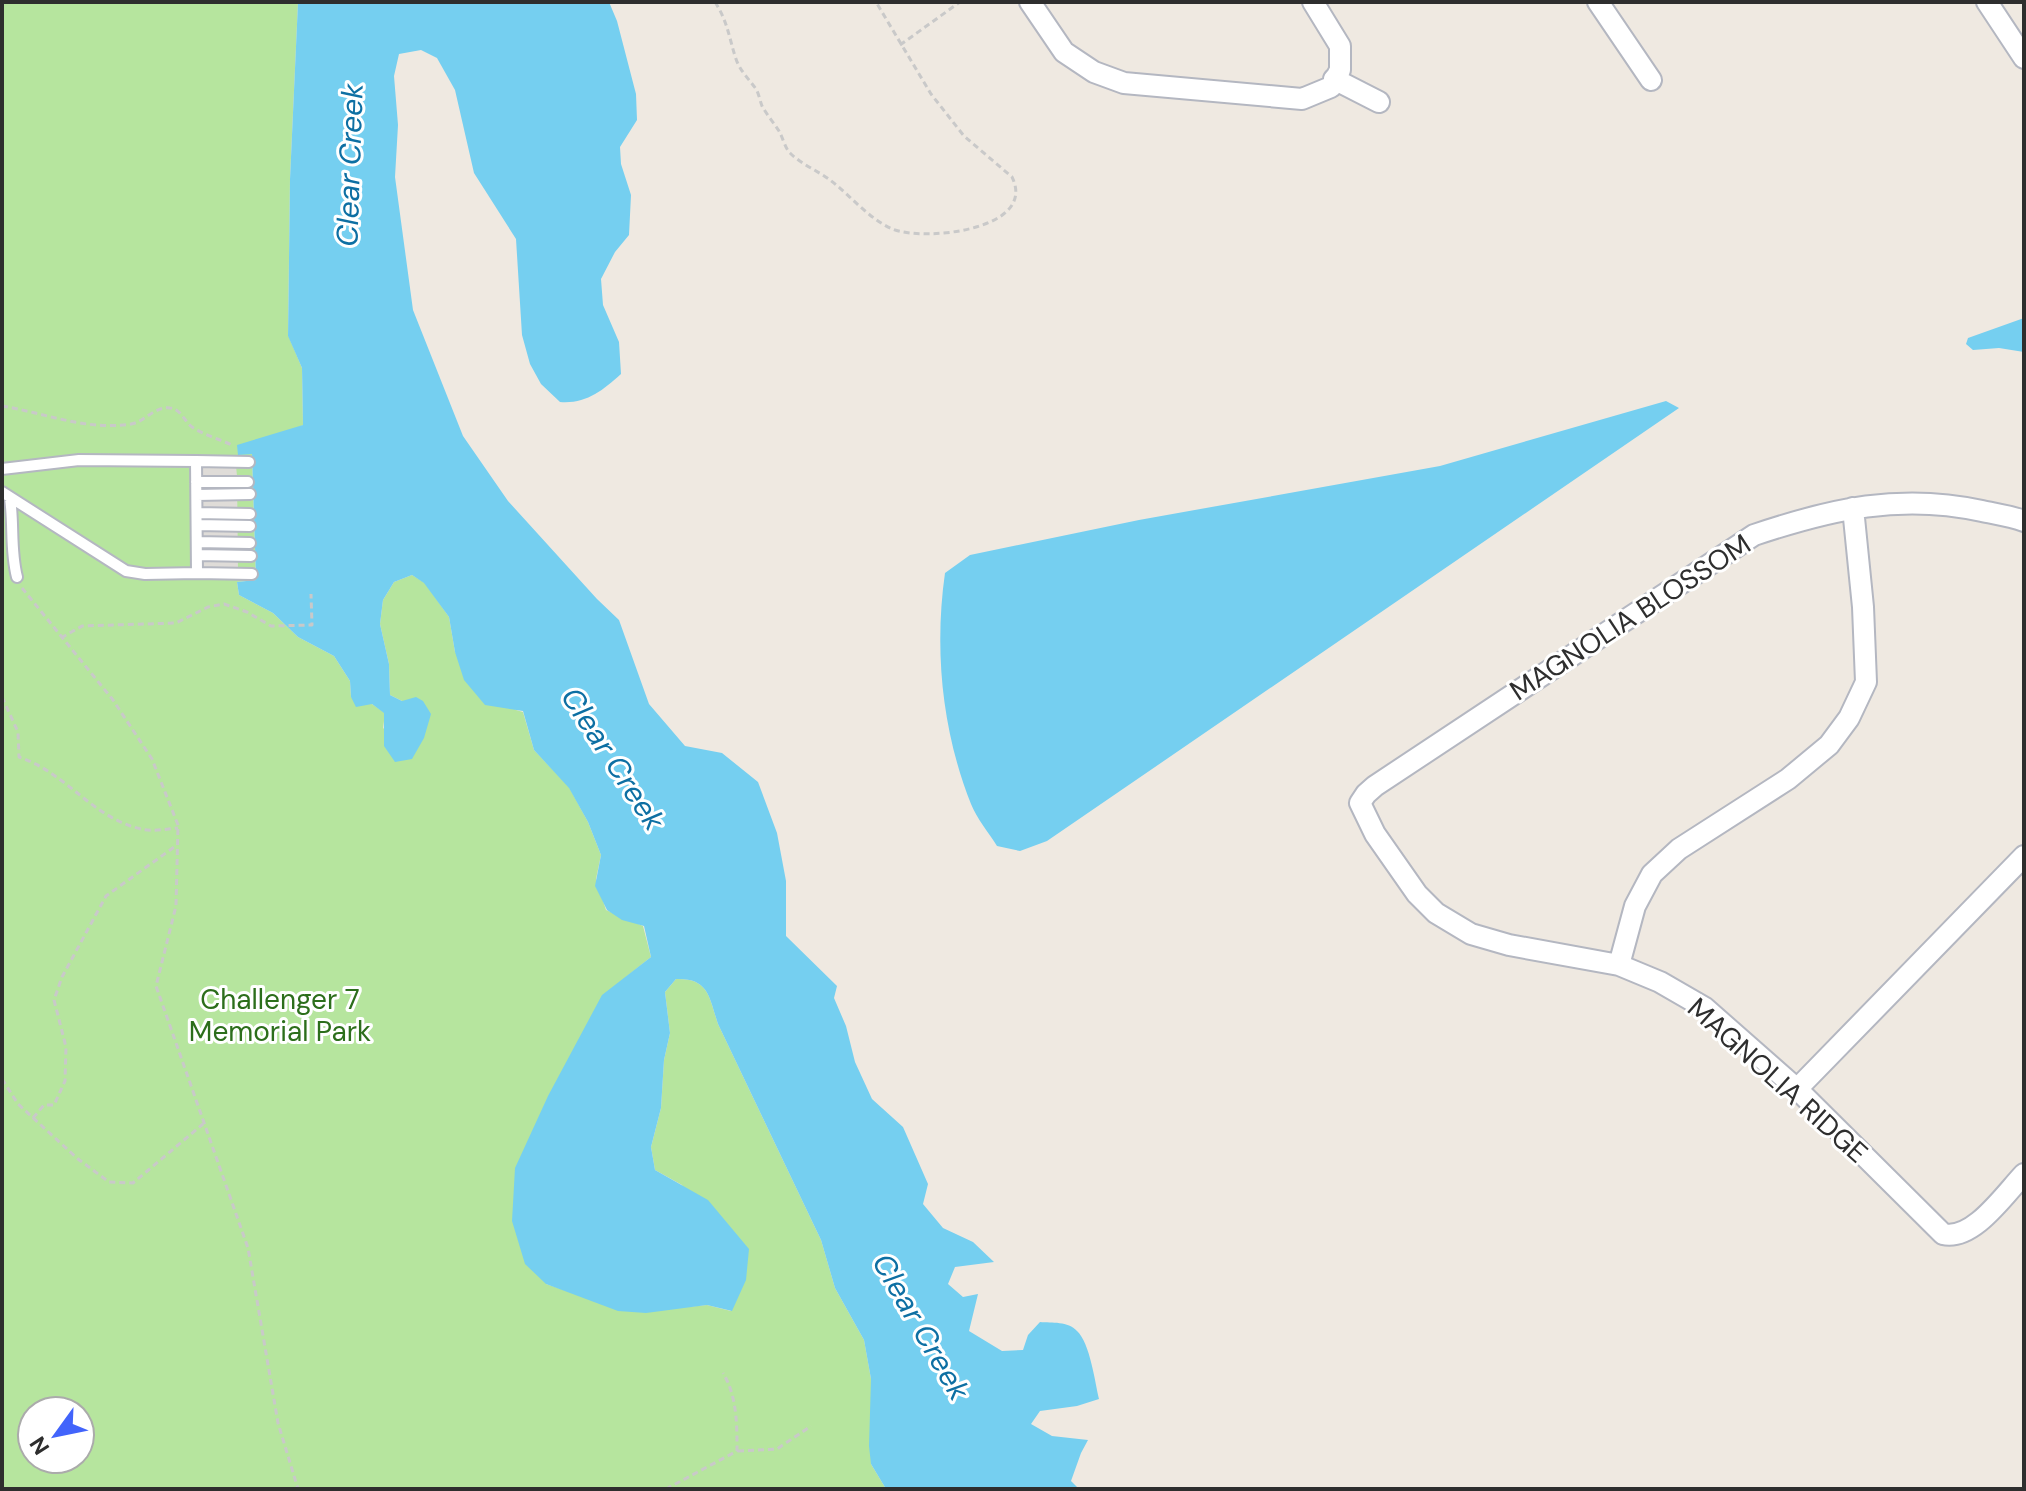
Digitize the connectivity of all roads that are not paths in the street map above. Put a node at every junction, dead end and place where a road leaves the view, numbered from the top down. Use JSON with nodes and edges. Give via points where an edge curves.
{"nodes":[{"id":1,"x":1030,"y":2,"type":"edge"},
{"id":2,"x":1313,"y":2,"type":"edge"},
{"id":3,"x":1598,"y":2,"type":"edge"},
{"id":4,"x":1987,"y":2,"type":"edge"},
{"id":5,"x":2024,"y":58,"type":"edge"},
{"id":6,"x":1334,"y":79,"type":"junction"},
{"id":7,"x":1651,"y":80,"type":"dead end"},
{"id":8,"x":1379,"y":102,"type":"dead end"},
{"id":9,"x":196,"y":461,"type":"junction"},
{"id":10,"x":249,"y":462,"type":"dead end"},
{"id":11,"x":2,"y":469,"type":"edge"},
{"id":12,"x":196,"y":482,"type":"junction"},
{"id":13,"x":6,"y":495,"type":"edge"},
{"id":14,"x":197,"y":495,"type":"junction"},
{"id":15,"x":1853,"y":508,"type":"junction"},
{"id":16,"x":197,"y":513,"type":"junction"},
{"id":17,"x":250,"y":514,"type":"dead end"},
{"id":18,"x":2024,"y":521,"type":"edge"},
{"id":19,"x":197,"y":525,"type":"junction"},
{"id":20,"x":250,"y":526,"type":"dead end"},
{"id":21,"x":197,"y":542,"type":"junction"},
{"id":22,"x":250,"y":543,"type":"dead end"},
{"id":23,"x":197,"y":555,"type":"junction"},
{"id":24,"x":251,"y":556,"type":"dead end"},
{"id":25,"x":197,"y":573,"type":"junction"},
{"id":26,"x":252,"y":574,"type":"dead end"},
{"id":27,"x":17,"y":577,"type":"road end"},
{"id":28,"x":1360,"y":803,"type":"joint"},
{"id":29,"x":2024,"y":856,"type":"edge"},
{"id":30,"x":1619,"y":965,"type":"junction"},
{"id":31,"x":1797,"y":1089,"type":"junction"},
{"id":32,"x":2024,"y":1174,"type":"edge"}],
"edges":[{"from":1,"to":6,"type":"street","via":[[1064,52],[1124,83],[1302,99],[1331,87]]},
{"from":2,"to":6,"type":"street","via":[[1340,46],[1340,70]]},
{"from":3,"to":7,"type":"street"},
{"from":4,"to":5,"type":"street"},
{"from":6,"to":8,"type":"street"},
{"from":9,"to":10,"type":"lane"},
{"from":9,"to":11,"type":"lane","via":[[79,460]]},
{"from":9,"to":12,"type":"lane"},
{"from":12,"to":14,"type":"lane"},
{"from":12,"to":14,"type":"lane","via":[[249,488]]},
{"from":13,"to":25,"type":"lane","via":[[126,571]]},
{"from":13,"to":27,"type":"lane"},
{"from":14,"to":16,"type":"lane"},
{"from":15,"to":18,"type":"street","name":"MAGNOLIA BLOSSOM","via":[[1890,502],[1950,503]]},
{"from":15,"to":28,"type":"street","name":"MAGNOLIA BLOSSOM","via":[[1815,514],[1754,535],[1375,786]]},
{"from":15,"to":30,"type":"street","via":[[1866,682],[1849,718],[1829,745],[1798,770],[1679,849],[1652,874],[1635,906]]},
{"from":16,"to":17,"type":"lane"},
{"from":16,"to":19,"type":"lane"},
{"from":19,"to":20,"type":"lane"},
{"from":19,"to":21,"type":"lane"},
{"from":21,"to":22,"type":"lane"},
{"from":21,"to":23,"type":"lane"},
{"from":23,"to":24,"type":"lane"},
{"from":23,"to":25,"type":"lane"},
{"from":25,"to":26,"type":"lane"},
{"from":28,"to":30,"type":"street","name":"MAGNOLIA RIDGE","via":[[1390,855],[1436,913],[1471,934],[1509,945]]},
{"from":29,"to":31,"type":"street"},
{"from":30,"to":31,"type":"street","name":"MAGNOLIA RIDGE","via":[[1705,1008]]},
{"from":31,"to":32,"type":"street","name":"MAGNOLIA RIDGE","via":[[1943,1234],[1970,1230]]}]}
